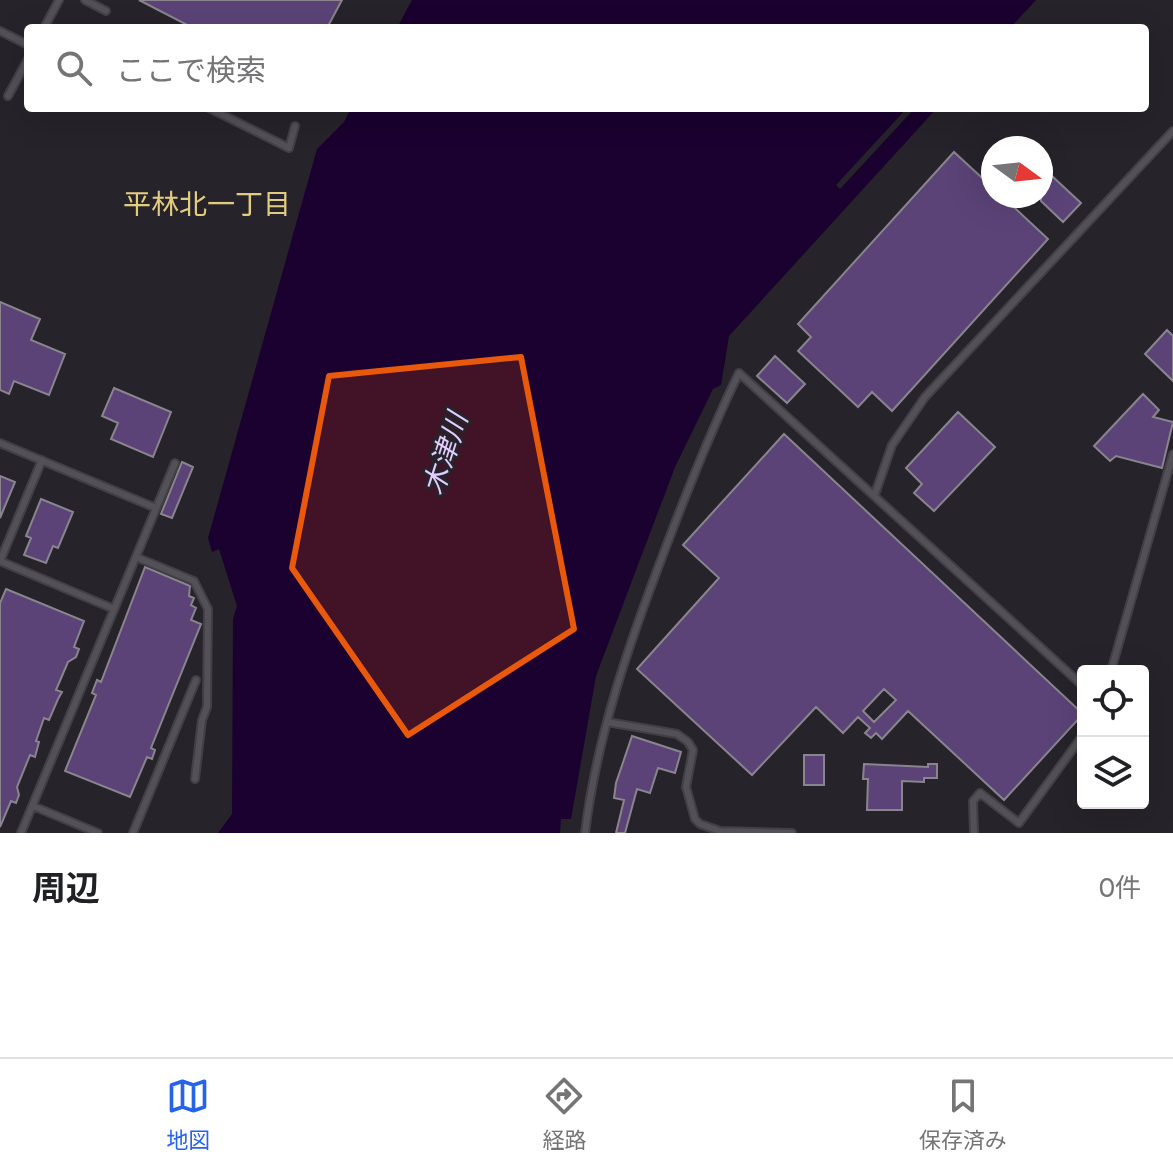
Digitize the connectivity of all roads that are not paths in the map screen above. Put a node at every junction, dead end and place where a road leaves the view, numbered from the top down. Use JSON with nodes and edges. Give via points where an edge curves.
{"nodes":[{"id":1,"x":59,"y":0,"type":"edge"},
{"id":2,"x":85,"y":0,"type":"edge"},
{"id":3,"x":106,"y":11,"type":"dead end"},
{"id":4,"x":46,"y":24,"type":"edge"},
{"id":5,"x":0,"y":31,"type":"edge"},
{"id":6,"x":24,"y":43,"type":"edge"},
{"id":7,"x":24,"y":66,"type":"edge"},
{"id":8,"x":8,"y":96,"type":"dead end"},
{"id":9,"x":217,"y":112,"type":"edge"},
{"id":10,"x":295,"y":126,"type":"dead end"},
{"id":11,"x":1173,"y":131,"type":"edge"},
{"id":12,"x":0,"y":443,"type":"edge"},
{"id":13,"x":1173,"y":454,"type":"edge"},
{"id":14,"x":42,"y":460,"type":"junction"},
{"id":15,"x":175,"y":463,"type":"dead end"},
{"id":16,"x":875,"y":494,"type":"junction"},
{"id":17,"x":156,"y":508,"type":"junction"},
{"id":18,"x":136,"y":557,"type":"junction"},
{"id":19,"x":0,"y":561,"type":"edge"},
{"id":20,"x":114,"y":609,"type":"junction"},
{"id":21,"x":1113,"y":665,"type":"edge"},
{"id":22,"x":196,"y":680,"type":"dead end"},
{"id":23,"x":1077,"y":680,"type":"edge"},
{"id":24,"x":607,"y":722,"type":"junction"},
{"id":25,"x":1082,"y":737,"type":"edge"},
{"id":26,"x":195,"y":779,"type":"dead end"},
{"id":27,"x":33,"y":806,"type":"junction"},
{"id":28,"x":21,"y":833,"type":"edge"},
{"id":29,"x":98,"y":833,"type":"edge"},
{"id":30,"x":133,"y":833,"type":"edge"},
{"id":31,"x":585,"y":833,"type":"edge"},
{"id":32,"x":792,"y":833,"type":"edge"},
{"id":33,"x":974,"y":833,"type":"edge"}],
"edges":[{"from":1,"to":4,"type":"lane"},
{"from":2,"to":3,"type":"lane"},
{"from":5,"to":6,"type":"lane"},
{"from":7,"to":8,"type":"lane"},
{"from":9,"to":10,"type":"lane","via":[[289,148]]},
{"from":11,"to":16,"type":"lane","via":[[925,397],[892,445]]},
{"from":12,"to":14,"type":"lane"},
{"from":13,"to":21,"type":"lane"},
{"from":14,"to":17,"type":"lane"},
{"from":14,"to":19,"type":"lane"},
{"from":15,"to":17,"type":"lane"},
{"from":16,"to":23,"type":"lane"},
{"from":16,"to":24,"type":"lane","via":[[739,373],[699,455],[624,656]]},
{"from":17,"to":18,"type":"lane"},
{"from":18,"to":20,"type":"lane"},
{"from":18,"to":26,"type":"lane","via":[[194,581],[208,609],[207,707]]},
{"from":19,"to":20,"type":"lane"},
{"from":20,"to":27,"type":"lane"},
{"from":22,"to":30,"type":"lane"},
{"from":24,"to":31,"type":"lane"},
{"from":24,"to":32,"type":"lane","via":[[677,734],[688,742],[693,750],[686,787],[700,824],[720,831]]},
{"from":25,"to":33,"type":"lane","via":[[1019,823],[980,793],[973,801]]},
{"from":27,"to":28,"type":"lane"},
{"from":27,"to":29,"type":"lane"}]}
